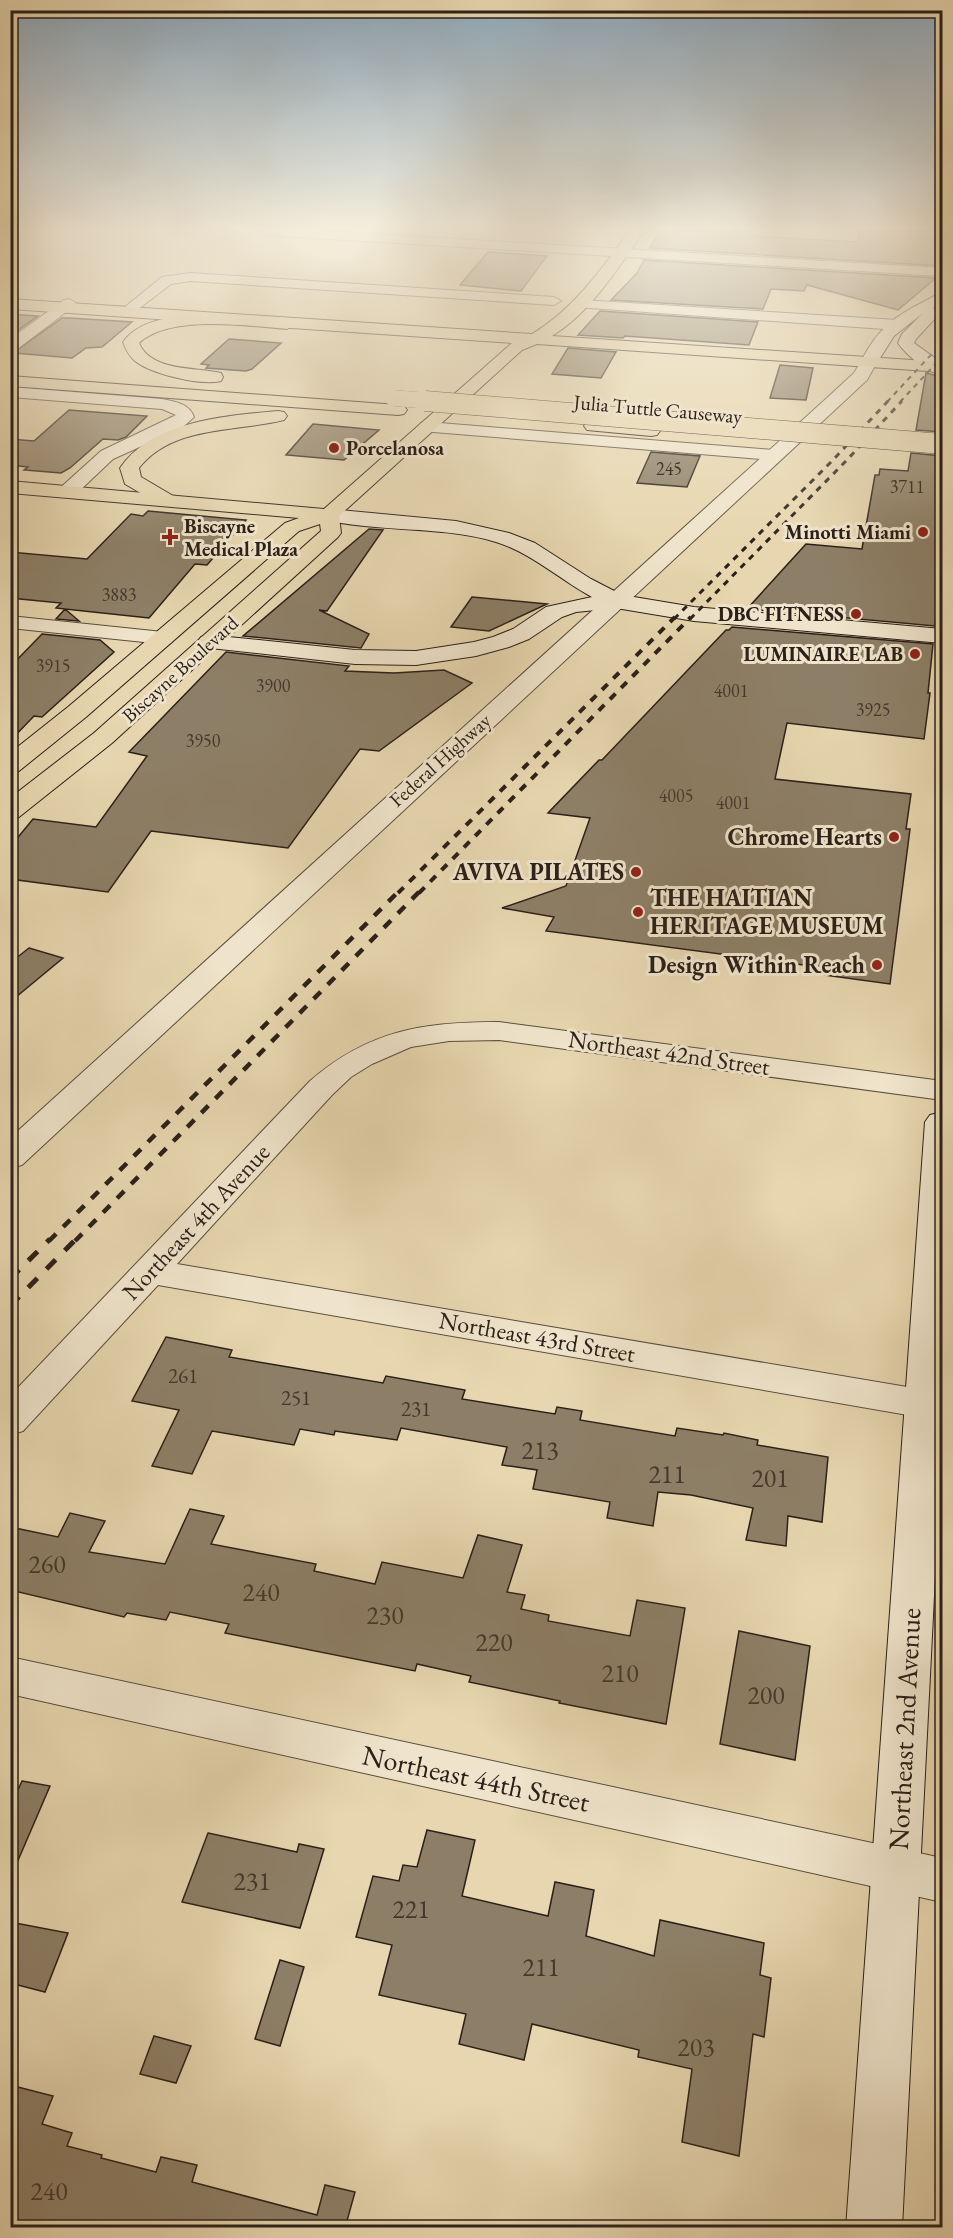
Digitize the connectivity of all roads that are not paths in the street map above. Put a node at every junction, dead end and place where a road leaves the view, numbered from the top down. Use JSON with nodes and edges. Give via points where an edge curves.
{"nodes":[{"id":1,"x":25,"y":335,"type":"edge"},
{"id":2,"x":138,"y":335,"type":"edge"},
{"id":3,"x":520,"y":335,"type":"edge"},
{"id":4,"x":531,"y":335,"type":"edge"},
{"id":5,"x":543,"y":335,"type":"edge"},
{"id":6,"x":885,"y":335,"type":"edge"},
{"id":7,"x":910,"y":335,"type":"edge"},
{"id":8,"x":540,"y":338,"type":"junction"},
{"id":9,"x":10,"y":347,"type":"edge"},
{"id":10,"x":869,"y":362,"type":"junction"},
{"id":11,"x":941,"y":368,"type":"edge"},
{"id":12,"x":10,"y":369,"type":"edge"},
{"id":13,"x":233,"y":380,"type":"dead end"},
{"id":14,"x":10,"y":381,"type":"edge"},
{"id":15,"x":256,"y":383,"type":"dead end"},
{"id":16,"x":10,"y":392,"type":"edge"},
{"id":17,"x":336,"y":393,"type":"junction"},
{"id":18,"x":393,"y":408,"type":"junction"},
{"id":19,"x":427,"y":427,"type":"junction"},
{"id":20,"x":942,"y":444,"type":"edge"},
{"id":21,"x":773,"y":455,"type":"junction"},
{"id":22,"x":942,"y":457,"type":"edge"},
{"id":23,"x":10,"y":487,"type":"edge"},
{"id":24,"x":67,"y":492,"type":"junction"},
{"id":25,"x":168,"y":501,"type":"junction"},
{"id":26,"x":329,"y":515,"type":"junction"},
{"id":27,"x":552,"y":562,"type":"junction"},
{"id":28,"x":616,"y":601,"type":"junction"},
{"id":29,"x":554,"y":612,"type":"junction"},
{"id":30,"x":10,"y":622,"type":"edge"},
{"id":31,"x":942,"y":636,"type":"edge"},
{"id":32,"x":163,"y":638,"type":"junction"},
{"id":33,"x":209,"y":642,"type":"junction"},
{"id":34,"x":10,"y":766,"type":"edge"},
{"id":35,"x":37,"y":792,"type":"junction"},
{"id":36,"x":10,"y":811,"type":"edge"},
{"id":37,"x":395,"y":1042,"type":"joint"},
{"id":38,"x":942,"y":1091,"type":"edge"},
{"id":39,"x":942,"y":1137,"type":"edge"},
{"id":40,"x":10,"y":1157,"type":"edge"},
{"id":41,"x":149,"y":1271,"type":"junction"},
{"id":42,"x":10,"y":1421,"type":"edge"},
{"id":43,"x":930,"y":1424,"type":"edge"},
{"id":44,"x":10,"y":1675,"type":"edge"},
{"id":45,"x":896,"y":1870,"type":"junction"},
{"id":46,"x":942,"y":1880,"type":"edge"},
{"id":47,"x":874,"y":2228,"type":"edge"}],
"edges":[{"from":1,"to":9,"type":"street"},
{"from":2,"to":13,"type":"main road","via":[[131,342],[138,356],[155,365]]},
{"from":3,"to":19,"type":"main road","name":"Biscayne Boulevard"},
{"from":4,"to":8,"type":"main road","name":"Biscayne Boulevard"},
{"from":5,"to":8,"type":"main road","name":"Biscayne Boulevard"},
{"from":6,"to":10,"type":"main road"},
{"from":7,"to":11,"type":"main road","via":[[906,343],[910,349]]},
{"from":8,"to":10,"type":"main road"},
{"from":10,"to":11,"type":"main road"},
{"from":10,"to":21,"type":"main road","name":"Federal Highway","via":[[861,376]]},
{"from":12,"to":17,"type":"main road","name":"Julia Tuttle Causeway"},
{"from":14,"to":18,"type":"main road","name":"Julia Tuttle Causeway"},
{"from":15,"to":17,"type":"main road"},
{"from":16,"to":24,"type":"street","via":[[162,404],[183,411],[182,420],[107,455]]},
{"from":17,"to":18,"type":"main road","name":"Julia Tuttle Causeway"},
{"from":18,"to":20,"type":"main road","name":"Julia Tuttle Causeway","bridge":true},
{"from":18,"to":22,"type":"main road","name":"Julia Tuttle Causeway","via":[[492,425],[593,426]]},
{"from":18,"to":25,"type":"main road","via":[[262,417],[185,432],[146,450],[129,468],[132,480]]},
{"from":19,"to":21,"type":"street"},
{"from":19,"to":26,"type":"main road","name":"Biscayne Boulevard"},
{"from":21,"to":28,"type":"main road","name":"Federal Highway"},
{"from":23,"to":24,"type":"main road"},
{"from":24,"to":25,"type":"main road"},
{"from":25,"to":26,"type":"main road"},
{"from":26,"to":27,"type":"main road","via":[[485,532],[528,547]]},
{"from":26,"to":32,"type":"main road","name":"Biscayne Boulevard","via":[[292,527]]},
{"from":26,"to":33,"type":"main road","name":"Biscayne Boulevard","via":[[331,533]]},
{"from":27,"to":28,"type":"main road"},
{"from":27,"to":29,"type":"main road","via":[[562,596]]},
{"from":28,"to":29,"type":"main road"},
{"from":28,"to":31,"type":"main road","via":[[694,614]]},
{"from":28,"to":40,"type":"main road","name":"Federal Highway"},
{"from":29,"to":33,"type":"main road","via":[[501,642],[416,658],[355,657]]},
{"from":30,"to":32,"type":"street"},
{"from":32,"to":34,"type":"main road","name":"Biscayne Boulevard"},
{"from":32,"to":35,"type":"main road","via":[[169,650],[53,751]]},
{"from":33,"to":35,"type":"main road","name":"Biscayne Boulevard","via":[[104,738]]},
{"from":35,"to":36,"type":"main road","name":"Biscayne Boulevard"},
{"from":37,"to":38,"type":"street","name":"Northeast 42nd Street","via":[[440,1032],[515,1032]]},
{"from":37,"to":41,"type":"street","name":"Northeast 4th Avenue","via":[[359,1057],[338,1072]]},
{"from":39,"to":43,"type":"main road","name":"Northeast 2nd Avenue"},
{"from":41,"to":42,"type":"street","name":"Northeast 4th Avenue"},
{"from":41,"to":43,"type":"street","name":"Northeast 43rd Street"},
{"from":43,"to":45,"type":"main road","name":"Northeast 2nd Avenue"},
{"from":44,"to":45,"type":"street","name":"Northeast 44th Street"},
{"from":45,"to":46,"type":"street","name":"Northeast 44th Street"},
{"from":45,"to":47,"type":"main road","name":"Northeast 2nd Avenue"}]}
